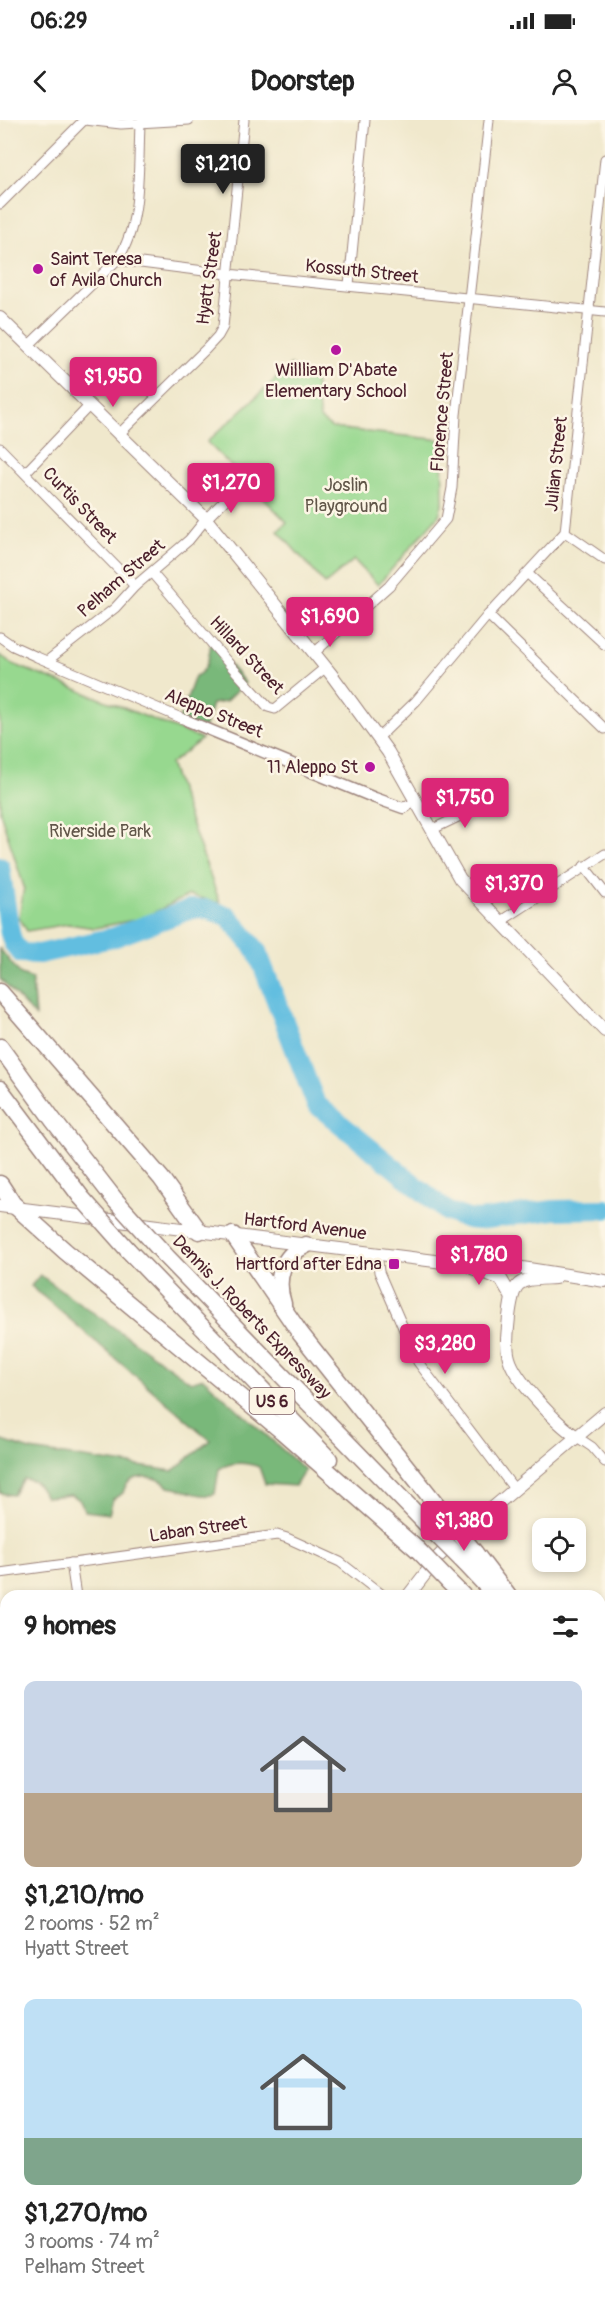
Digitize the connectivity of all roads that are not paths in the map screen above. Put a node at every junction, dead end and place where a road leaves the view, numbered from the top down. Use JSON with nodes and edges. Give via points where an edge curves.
{"nodes":[{"id":1,"x":85,"y":120,"type":"edge"},
{"id":2,"x":189,"y":120,"type":"edge"},
{"id":3,"x":244,"y":120,"type":"edge"},
{"id":4,"x":365,"y":120,"type":"edge"},
{"id":5,"x":489,"y":120,"type":"edge"},
{"id":6,"x":162,"y":121,"type":"edge"},
{"id":7,"x":140,"y":124,"type":"junction"},
{"id":8,"x":605,"y":159,"type":"edge"},
{"id":9,"x":0,"y":204,"type":"edge"},
{"id":10,"x":117,"y":260,"type":"junction"},
{"id":11,"x":228,"y":274,"type":"junction"},
{"id":12,"x":348,"y":285,"type":"junction"},
{"id":13,"x":469,"y":299,"type":"junction"},
{"id":14,"x":590,"y":310,"type":"junction"},
{"id":15,"x":605,"y":312,"type":"edge"},
{"id":16,"x":0,"y":318,"type":"edge"},
{"id":17,"x":29,"y":345,"type":"junction"},
{"id":18,"x":89,"y":406,"type":"junction"},
{"id":19,"x":118,"y":435,"type":"junction"},
{"id":20,"x":0,"y":448,"type":"edge"},
{"id":21,"x":25,"y":473,"type":"junction"},
{"id":22,"x":237,"y":489,"type":"dead end"},
{"id":23,"x":206,"y":519,"type":"junction"},
{"id":24,"x":565,"y":532,"type":"junction"},
{"id":25,"x":605,"y":560,"type":"edge"},
{"id":26,"x":152,"y":573,"type":"junction"},
{"id":27,"x":528,"y":574,"type":"junction"},
{"id":28,"x":135,"y":586,"type":"junction"},
{"id":29,"x":488,"y":615,"type":"junction"},
{"id":30,"x":0,"y":637,"type":"edge"},
{"id":31,"x":605,"y":645,"type":"edge"},
{"id":32,"x":314,"y":652,"type":"junction"},
{"id":33,"x":47,"y":661,"type":"junction"},
{"id":34,"x":326,"y":667,"type":"junction"},
{"id":35,"x":188,"y":721,"type":"joint"},
{"id":36,"x":605,"y":729,"type":"edge"},
{"id":37,"x":378,"y":738,"type":"junction"},
{"id":38,"x":413,"y":804,"type":"junction"},
{"id":39,"x":485,"y":804,"type":"dead end"},
{"id":40,"x":433,"y":829,"type":"junction"},
{"id":41,"x":605,"y":854,"type":"edge"},
{"id":42,"x":584,"y":866,"type":"junction"},
{"id":43,"x":605,"y":893,"type":"edge"},
{"id":44,"x":500,"y":922,"type":"junction"},
{"id":45,"x":0,"y":993,"type":"edge"},
{"id":46,"x":605,"y":1031,"type":"edge"},
{"id":47,"x":0,"y":1047,"type":"edge"},
{"id":48,"x":0,"y":1089,"type":"edge"},
{"id":49,"x":0,"y":1184,"type":"edge"},
{"id":50,"x":8,"y":1207,"type":"edge"},
{"id":51,"x":199,"y":1231,"type":"junction"},
{"id":52,"x":233,"y":1235,"type":"junction"},
{"id":53,"x":306,"y":1245,"type":"junction"},
{"id":54,"x":377,"y":1254,"type":"junction"},
{"id":55,"x":459,"y":1264,"type":"junction"},
{"id":56,"x":573,"y":1276,"type":"junction"},
{"id":57,"x":605,"y":1281,"type":"edge"},
{"id":58,"x":512,"y":1298,"type":"junction"},
{"id":59,"x":289,"y":1318,"type":"junction"},
{"id":60,"x":605,"y":1413,"type":"edge"},
{"id":61,"x":577,"y":1437,"type":"junction"},
{"id":62,"x":605,"y":1462,"type":"edge"},
{"id":63,"x":515,"y":1490,"type":"junction"},
{"id":64,"x":418,"y":1550,"type":"junction"},
{"id":65,"x":470,"y":1558,"type":"junction"},
{"id":66,"x":71,"y":1563,"type":"junction"},
{"id":67,"x":0,"y":1572,"type":"edge"},
{"id":68,"x":75,"y":1590,"type":"edge"},
{"id":69,"x":376,"y":1590,"type":"edge"},
{"id":70,"x":413,"y":1590,"type":"edge"},
{"id":71,"x":457,"y":1590,"type":"edge"},
{"id":72,"x":492,"y":1590,"type":"edge"},
{"id":73,"x":502,"y":1590,"type":"edge"}],
"edges":[{"from":1,"to":7,"type":"street"},
{"from":1,"to":9,"type":"street"},
{"from":2,"to":6,"type":"street"},
{"from":3,"to":11,"type":"street","name":"Hyatt Street"},
{"from":4,"to":12,"type":"street"},
{"from":5,"to":13,"type":"street","name":"Florence Street"},
{"from":6,"to":7,"type":"street"},
{"from":7,"to":10,"type":"street","via":[[134,218],[126,248]]},
{"from":8,"to":14,"type":"street","name":"Julian Street"},
{"from":10,"to":11,"type":"street","name":"Kossuth Street"},
{"from":10,"to":17,"type":"street"},
{"from":11,"to":12,"type":"street","name":"Kossuth Street"},
{"from":11,"to":19,"type":"street","name":"Hyatt Street","via":[[223,327],[218,336]]},
{"from":12,"to":13,"type":"street","name":"Kossuth Street"},
{"from":13,"to":14,"type":"street","name":"Kossuth Street"},
{"from":13,"to":32,"type":"street","name":"Florence Street","via":[[446,519],[389,586]]},
{"from":14,"to":15,"type":"street","name":"Kossuth Street"},
{"from":14,"to":24,"type":"street","name":"Julian Street"},
{"from":16,"to":17,"type":"main road"},
{"from":17,"to":18,"type":"main road"},
{"from":18,"to":19,"type":"main road"},
{"from":18,"to":21,"type":"street"},
{"from":19,"to":23,"type":"main road"},
{"from":20,"to":21,"type":"street","name":"Curtis Street"},
{"from":21,"to":28,"type":"street","name":"Curtis Street"},
{"from":22,"to":23,"type":"street","name":"Pelham Street"},
{"from":23,"to":26,"type":"street","name":"Pelham Street"},
{"from":23,"to":32,"type":"main road"},
{"from":24,"to":25,"type":"street"},
{"from":24,"to":27,"type":"street","name":"Julian Street"},
{"from":26,"to":28,"type":"street","name":"Pelham Street"},
{"from":26,"to":34,"type":"street","name":"Hillard Street","via":[[268,707],[275,709]]},
{"from":27,"to":29,"type":"street","name":"Julian Street"},
{"from":27,"to":31,"type":"street"},
{"from":28,"to":33,"type":"street","name":"Pelham Street","via":[[115,608]]},
{"from":29,"to":36,"type":"street"},
{"from":29,"to":37,"type":"street","name":"Julian Street","via":[[417,701]]},
{"from":30,"to":33,"type":"street","name":"Aleppo Street"},
{"from":32,"to":34,"type":"main road"},
{"from":33,"to":35,"type":"street","name":"Aleppo Street"},
{"from":34,"to":37,"type":"main road"},
{"from":35,"to":38,"type":"street","name":"Aleppo Street","via":[[375,798],[403,808]]},
{"from":37,"to":38,"type":"main road"},
{"from":38,"to":40,"type":"main road"},
{"from":39,"to":40,"type":"street"},
{"from":40,"to":44,"type":"main road","via":[[460,879]]},
{"from":41,"to":42,"type":"street"},
{"from":42,"to":43,"type":"street"},
{"from":42,"to":44,"type":"street"},
{"from":44,"to":46,"type":"main road"},
{"from":45,"to":51,"type":"highway","via":[[153,1169]]},
{"from":47,"to":65,"type":"highway","name":"Dennis J. Roberts Expressway","number":"US 6","bridge":true,"via":[[116,1201],[165,1255],[434,1532]]},
{"from":48,"to":64,"type":"highway","number":"US 6","bridge":true,"via":[[81,1197],[128,1250]]},
{"from":49,"to":50,"type":"highway","via":[[9,1200]]},
{"from":50,"to":51,"type":"main road","name":"Hartford Avenue"},
{"from":50,"to":64,"type":"highway","via":[[290,1438]]},
{"from":51,"to":52,"type":"main road","name":"Hartford Avenue"},
{"from":52,"to":53,"type":"main road","name":"Hartford Avenue"},
{"from":52,"to":59,"type":"highway"},
{"from":53,"to":54,"type":"main road","name":"Hartford Avenue"},
{"from":53,"to":59,"type":"highway","via":[[289,1257],[280,1274],[280,1294]]},
{"from":54,"to":55,"type":"main road","name":"Hartford Avenue"},
{"from":54,"to":63,"type":"street","via":[[379,1272],[418,1362]]},
{"from":55,"to":56,"type":"main road","name":"Hartford Avenue","via":[[503,1265]]},
{"from":55,"to":58,"type":"main road","via":[[498,1277]]},
{"from":56,"to":57,"type":"main road","name":"Hartford Avenue"},
{"from":56,"to":58,"type":"main road","via":[[522,1281]]},
{"from":58,"to":61,"type":"main road","via":[[507,1343],[513,1368],[556,1420]]},
{"from":59,"to":65,"type":"highway","bridge":true,"via":[[447,1518]]},
{"from":60,"to":61,"type":"main road"},
{"from":61,"to":62,"type":"street"},
{"from":61,"to":63,"type":"main road"},
{"from":63,"to":70,"type":"main road","via":[[447,1548]]},
{"from":64,"to":71,"type":"highway","number":"US 6","bridge":true},
{"from":65,"to":72,"type":"highway","name":"Dennis J. Roberts Expressway","number":"US 6"},
{"from":65,"to":73,"type":"highway"},
{"from":66,"to":67,"type":"street","name":"Laban Street"},
{"from":66,"to":68,"type":"street"},
{"from":66,"to":69,"type":"street","name":"Laban Street","via":[[277,1535],[340,1562]]}]}
